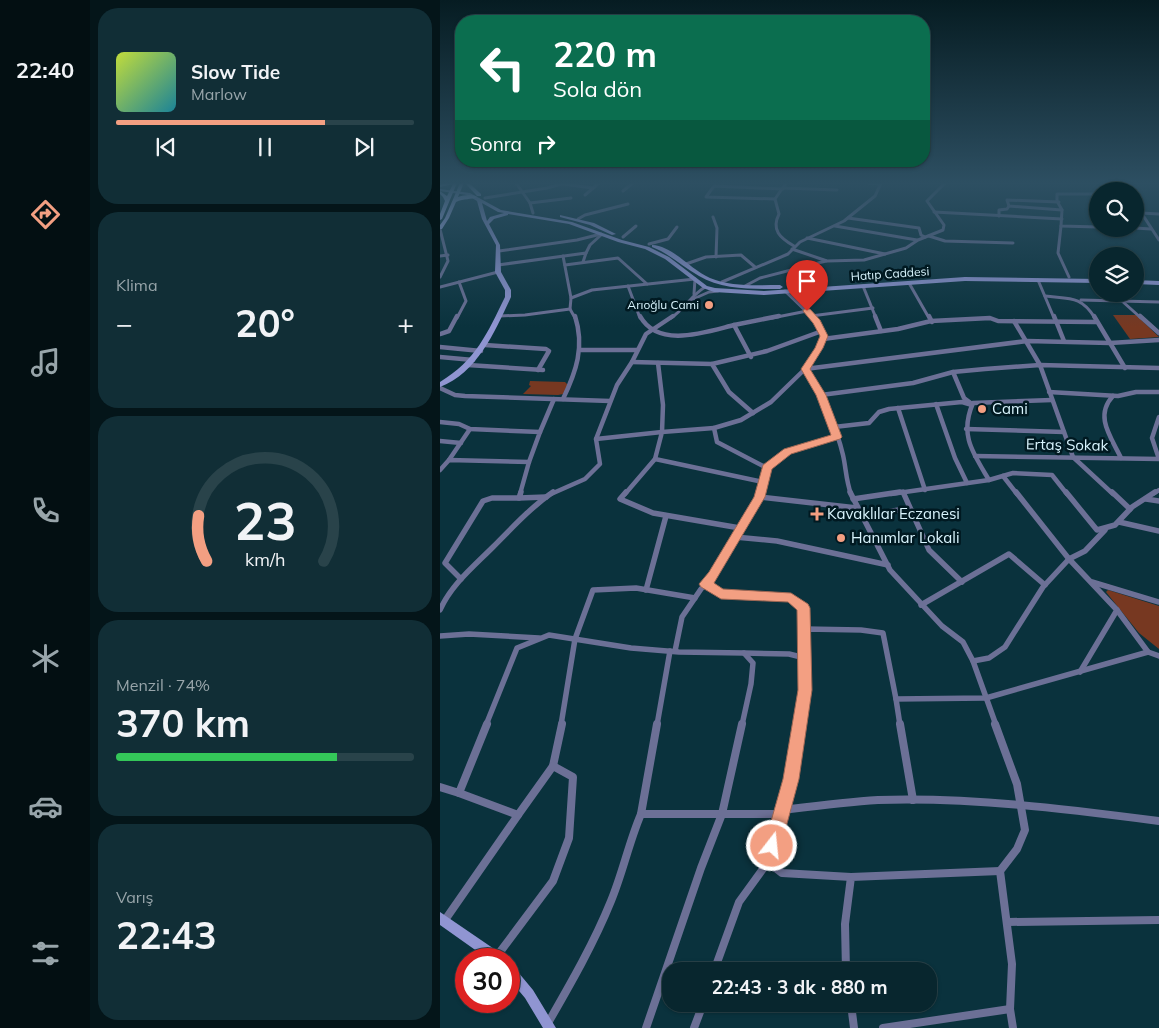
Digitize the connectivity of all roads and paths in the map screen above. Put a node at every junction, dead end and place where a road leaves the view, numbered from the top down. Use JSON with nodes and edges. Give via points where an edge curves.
{"nodes":[{"id":1,"x":441,"y":231,"type":"edge"},
{"id":2,"x":490,"y":231,"type":"edge"},
{"id":3,"x":592,"y":231,"type":"edge"},
{"id":4,"x":608,"y":231,"type":"edge"},
{"id":5,"x":630,"y":231,"type":"edge"},
{"id":6,"x":674,"y":231,"type":"edge"},
{"id":7,"x":716,"y":231,"type":"edge"},
{"id":8,"x":777,"y":231,"type":"edge"},
{"id":9,"x":823,"y":231,"type":"edge"},
{"id":10,"x":864,"y":231,"type":"edge"},
{"id":11,"x":920,"y":231,"type":"edge"},
{"id":12,"x":940,"y":231,"type":"edge"},
{"id":13,"x":1060,"y":231,"type":"edge"},
{"id":14,"x":601,"y":234,"type":"junction"},
{"id":15,"x":927,"y":236,"type":"junction"},
{"id":16,"x":623,"y":237,"type":"junction"},
{"id":17,"x":807,"y":238,"type":"junction"},
{"id":18,"x":918,"y":240,"type":"junction"},
{"id":19,"x":1013,"y":243,"type":"dead end"},
{"id":20,"x":649,"y":244,"type":"junction"},
{"id":21,"x":793,"y":248,"type":"junction"},
{"id":22,"x":499,"y":251,"type":"junction"},
{"id":23,"x":586,"y":253,"type":"junction"},
{"id":24,"x":885,"y":254,"type":"junction"},
{"id":25,"x":448,"y":255,"type":"junction"},
{"id":26,"x":440,"y":256,"type":"edge"},
{"id":27,"x":563,"y":256,"type":"junction"},
{"id":28,"x":716,"y":257,"type":"junction"},
{"id":29,"x":827,"y":261,"type":"junction"},
{"id":30,"x":583,"y":262,"type":"junction"},
{"id":31,"x":686,"y":264,"type":"junction"},
{"id":32,"x":498,"y":265,"type":"junction"},
{"id":33,"x":565,"y":265,"type":"junction"},
{"id":34,"x":756,"y":267,"type":"junction"},
{"id":35,"x":498,"y":272,"type":"junction"},
{"id":36,"x":440,"y":277,"type":"edge"},
{"id":37,"x":1069,"y":277,"type":"junction"},
{"id":38,"x":1089,"y":277,"type":"edge"},
{"id":39,"x":1144,"y":278,"type":"edge"},
{"id":40,"x":1159,"y":278,"type":"edge"},
{"id":41,"x":695,"y":279,"type":"junction"},
{"id":42,"x":1038,"y":280,"type":"junction"},
{"id":43,"x":1089,"y":281,"type":"edge"},
{"id":44,"x":459,"y":282,"type":"junction"},
{"id":45,"x":723,"y":282,"type":"junction"},
{"id":46,"x":1156,"y":282,"type":"edge"},
{"id":47,"x":909,"y":283,"type":"junction"},
{"id":48,"x":647,"y":284,"type":"junction"},
{"id":49,"x":628,"y":286,"type":"junction"},
{"id":50,"x":745,"y":286,"type":"junction"},
{"id":51,"x":863,"y":286,"type":"junction"},
{"id":52,"x":440,"y":287,"type":"edge"},
{"id":53,"x":705,"y":287,"type":"junction"},
{"id":54,"x":1159,"y":288,"type":"edge"},
{"id":55,"x":719,"y":291,"type":"junction"},
{"id":56,"x":785,"y":291,"type":"junction"},
{"id":57,"x":744,"y":293,"type":"junction"},
{"id":58,"x":694,"y":294,"type":"junction"},
{"id":59,"x":1044,"y":296,"type":"junction"},
{"id":60,"x":570,"y":298,"type":"junction"},
{"id":61,"x":691,"y":300,"type":"junction"},
{"id":62,"x":1078,"y":300,"type":"junction"},
{"id":63,"x":1089,"y":300,"type":"edge"},
{"id":64,"x":1123,"y":302,"type":"edge"},
{"id":65,"x":1144,"y":302,"type":"edge"},
{"id":66,"x":1159,"y":302,"type":"edge"},
{"id":67,"x":873,"y":308,"type":"junction"},
{"id":68,"x":570,"y":309,"type":"junction"},
{"id":69,"x":809,"y":314,"type":"junction"},
{"id":70,"x":499,"y":316,"type":"junction"},
{"id":71,"x":932,"y":322,"type":"junction"},
{"id":72,"x":1014,"y":322,"type":"junction"},
{"id":73,"x":1055,"y":322,"type":"junction"},
{"id":74,"x":1096,"y":322,"type":"junction"},
{"id":75,"x":734,"y":325,"type":"junction"},
{"id":76,"x":653,"y":330,"type":"junction"},
{"id":77,"x":822,"y":331,"type":"junction"},
{"id":78,"x":882,"y":332,"type":"junction"},
{"id":79,"x":1159,"y":333,"type":"edge"},
{"id":80,"x":440,"y":334,"type":"edge"},
{"id":81,"x":823,"y":338,"type":"junction"},
{"id":82,"x":1159,"y":340,"type":"edge"},
{"id":83,"x":1027,"y":341,"type":"junction"},
{"id":84,"x":1064,"y":341,"type":"junction"},
{"id":85,"x":1110,"y":343,"type":"junction"},
{"id":86,"x":440,"y":347,"type":"edge"},
{"id":87,"x":483,"y":348,"type":"junction"},
{"id":88,"x":581,"y":350,"type":"junction"},
{"id":89,"x":637,"y":350,"type":"junction"},
{"id":90,"x":440,"y":357,"type":"edge"},
{"id":91,"x":751,"y":357,"type":"junction"},
{"id":92,"x":473,"y":360,"type":"junction"},
{"id":93,"x":632,"y":362,"type":"junction"},
{"id":94,"x":658,"y":363,"type":"junction"},
{"id":95,"x":712,"y":364,"type":"junction"},
{"id":96,"x":468,"y":365,"type":"junction"},
{"id":97,"x":1040,"y":365,"type":"junction"},
{"id":98,"x":1125,"y":368,"type":"junction"},
{"id":99,"x":1159,"y":368,"type":"edge"},
{"id":100,"x":805,"y":369,"type":"junction"},
{"id":101,"x":953,"y":372,"type":"junction"},
{"id":102,"x":440,"y":387,"type":"edge"},
{"id":103,"x":1049,"y":392,"type":"junction"},
{"id":104,"x":1159,"y":392,"type":"edge"},
{"id":105,"x":821,"y":395,"type":"junction"},
{"id":106,"x":1113,"y":396,"type":"junction"},
{"id":107,"x":554,"y":399,"type":"junction"},
{"id":108,"x":563,"y":399,"type":"junction"},
{"id":109,"x":1052,"y":400,"type":"junction"},
{"id":110,"x":610,"y":401,"type":"junction"},
{"id":111,"x":936,"y":404,"type":"junction"},
{"id":112,"x":972,"y":405,"type":"junction"},
{"id":113,"x":898,"y":408,"type":"junction"},
{"id":114,"x":752,"y":413,"type":"junction"},
{"id":115,"x":1159,"y":417,"type":"edge"},
{"id":116,"x":440,"y":422,"type":"edge"},
{"id":117,"x":714,"y":428,"type":"junction"},
{"id":118,"x":834,"y":428,"type":"junction"},
{"id":119,"x":470,"y":429,"type":"junction"},
{"id":120,"x":966,"y":429,"type":"junction"},
{"id":121,"x":540,"y":432,"type":"junction"},
{"id":122,"x":662,"y":432,"type":"junction"},
{"id":123,"x":1064,"y":432,"type":"junction"},
{"id":124,"x":837,"y":437,"type":"junction"},
{"id":125,"x":596,"y":439,"type":"junction"},
{"id":126,"x":440,"y":441,"type":"edge"},
{"id":127,"x":461,"y":443,"type":"junction"},
{"id":128,"x":975,"y":456,"type":"junction"},
{"id":129,"x":1073,"y":457,"type":"junction"},
{"id":130,"x":1121,"y":458,"type":"junction"},
{"id":131,"x":655,"y":459,"type":"junction"},
{"id":132,"x":1159,"y":459,"type":"edge"},
{"id":133,"x":449,"y":460,"type":"junction"},
{"id":134,"x":529,"y":462,"type":"junction"},
{"id":135,"x":767,"y":468,"type":"junction"},
{"id":136,"x":440,"y":470,"type":"edge"},
{"id":137,"x":1003,"y":476,"type":"junction"},
{"id":138,"x":989,"y":480,"type":"junction"},
{"id":139,"x":763,"y":482,"type":"junction"},
{"id":140,"x":967,"y":483,"type":"junction"},
{"id":141,"x":925,"y":490,"type":"junction"},
{"id":142,"x":1159,"y":490,"type":"edge"},
{"id":143,"x":903,"y":492,"type":"junction"},
{"id":144,"x":546,"y":497,"type":"junction"},
{"id":145,"x":760,"y":497,"type":"junction"},
{"id":146,"x":519,"y":498,"type":"junction"},
{"id":147,"x":853,"y":499,"type":"junction"},
{"id":148,"x":1146,"y":499,"type":"junction"},
{"id":149,"x":1159,"y":501,"type":"edge"},
{"id":150,"x":857,"y":508,"type":"junction"},
{"id":151,"x":909,"y":508,"type":"junction"},
{"id":152,"x":1130,"y":509,"type":"junction"},
{"id":153,"x":666,"y":516,"type":"junction"},
{"id":154,"x":862,"y":517,"type":"junction"},
{"id":155,"x":1119,"y":522,"type":"junction"},
{"id":156,"x":740,"y":528,"type":"junction"},
{"id":157,"x":1105,"y":530,"type":"junction"},
{"id":158,"x":1159,"y":531,"type":"edge"},
{"id":159,"x":735,"y":537,"type":"junction"},
{"id":160,"x":1069,"y":559,"type":"junction"},
{"id":161,"x":888,"y":565,"type":"junction"},
{"id":162,"x":462,"y":579,"type":"junction"},
{"id":163,"x":962,"y":582,"type":"junction"},
{"id":164,"x":1090,"y":582,"type":"junction"},
{"id":165,"x":705,"y":584,"type":"junction"},
{"id":166,"x":1045,"y":585,"type":"junction"},
{"id":167,"x":646,"y":590,"type":"junction"},
{"id":168,"x":695,"y":598,"type":"junction"},
{"id":169,"x":1159,"y":602,"type":"edge"},
{"id":170,"x":922,"y":605,"type":"junction"},
{"id":171,"x":440,"y":610,"type":"edge"},
{"id":172,"x":1117,"y":610,"type":"junction"},
{"id":173,"x":805,"y":629,"type":"junction"},
{"id":174,"x":440,"y":636,"type":"edge"},
{"id":175,"x":542,"y":638,"type":"junction"},
{"id":176,"x":575,"y":639,"type":"junction"},
{"id":177,"x":673,"y":651,"type":"junction"},
{"id":178,"x":1148,"y":652,"type":"junction"},
{"id":179,"x":744,"y":653,"type":"junction"},
{"id":180,"x":1159,"y":656,"type":"edge"},
{"id":181,"x":805,"y":658,"type":"junction"},
{"id":182,"x":973,"y":661,"type":"junction"},
{"id":183,"x":1079,"y":672,"type":"junction"},
{"id":184,"x":986,"y":698,"type":"junction"},
{"id":185,"x":896,"y":699,"type":"junction"},
{"id":186,"x":553,"y":766,"type":"junction"},
{"id":187,"x":440,"y":787,"type":"edge"},
{"id":188,"x":459,"y":794,"type":"junction"},
{"id":189,"x":913,"y":800,"type":"junction"},
{"id":190,"x":1021,"y":804,"type":"junction"},
{"id":191,"x":782,"y":812,"type":"junction"},
{"id":192,"x":641,"y":814,"type":"junction"},
{"id":193,"x":722,"y":814,"type":"junction"},
{"id":194,"x":518,"y":815,"type":"junction"},
{"id":195,"x":1159,"y":821,"type":"edge"},
{"id":196,"x":768,"y":862,"type":"junction"},
{"id":197,"x":1000,"y":871,"type":"junction"},
{"id":198,"x":850,"y":877,"type":"junction"},
{"id":199,"x":443,"y":919,"type":"edge"},
{"id":200,"x":1159,"y":920,"type":"edge"},
{"id":201,"x":1008,"y":922,"type":"junction"},
{"id":202,"x":485,"y":948,"type":"edge"},
{"id":203,"x":505,"y":948,"type":"edge"},
{"id":204,"x":717,"y":962,"type":"edge"},
{"id":205,"x":845,"y":962,"type":"edge"},
{"id":206,"x":520,"y":983,"type":"edge"},
{"id":207,"x":1010,"y":1009,"type":"junction"},
{"id":208,"x":700,"y":1012,"type":"edge"},
{"id":209,"x":852,"y":1012,"type":"edge"},
{"id":210,"x":548,"y":1026,"type":"edge"},
{"id":211,"x":646,"y":1028,"type":"edge"},
{"id":212,"x":694,"y":1028,"type":"edge"},
{"id":213,"x":854,"y":1028,"type":"edge"},
{"id":214,"x":883,"y":1028,"type":"edge"},
{"id":215,"x":1013,"y":1028,"type":"edge"}],
"edges":[{"from":1,"to":25,"type":"street"},
{"from":2,"to":22,"type":"main road"},
{"from":3,"to":14,"type":"main road","name":"Hatıp Caddesi"},
{"from":4,"to":16,"type":"main road","name":"Hatıp Caddesi"},
{"from":5,"to":16,"type":"street"},
{"from":6,"to":20,"type":"street","via":[[668,239]]},
{"from":7,"to":28,"type":"street"},
{"from":8,"to":21,"type":"street"},
{"from":9,"to":17,"type":"street"},
{"from":10,"to":18,"type":"street"},
{"from":11,"to":15,"type":"street"},
{"from":12,"to":15,"type":"street"},
{"from":13,"to":37,"type":"street","via":[[1058,253]]},
{"from":14,"to":22,"type":"street"},
{"from":14,"to":23,"type":"street"},
{"from":14,"to":41,"type":"main road","name":"Hatıp Caddesi","via":[[658,252]]},
{"from":15,"to":18,"type":"street"},
{"from":15,"to":19,"type":"street","via":[[946,241]]},
{"from":16,"to":20,"type":"main road","name":"Hatıp Caddesi"},
{"from":17,"to":21,"type":"street"},
{"from":17,"to":24,"type":"street"},
{"from":18,"to":24,"type":"street","via":[[906,248]]},
{"from":20,"to":31,"type":"main road","name":"Hatıp Caddesi","via":[[664,249]]},
{"from":21,"to":29,"type":"street"},
{"from":21,"to":34,"type":"street","via":[[788,254]]},
{"from":22,"to":32,"type":"main road"},
{"from":23,"to":27,"type":"street"},
{"from":23,"to":30,"type":"street"},
{"from":24,"to":29,"type":"street","via":[[864,260]]},
{"from":25,"to":26,"type":"street"},
{"from":25,"to":36,"type":"street"},
{"from":27,"to":32,"type":"street"},
{"from":27,"to":33,"type":"street"},
{"from":28,"to":31,"type":"street"},
{"from":28,"to":34,"type":"street","via":[[741,255]]},
{"from":29,"to":50,"type":"street","via":[[760,278]]},
{"from":30,"to":33,"type":"street"},
{"from":30,"to":48,"type":"street","via":[[618,258]]},
{"from":31,"to":45,"type":"main road","name":"Hatıp Caddesi","via":[[701,276]]},
{"from":32,"to":35,"type":"main road"},
{"from":33,"to":60,"type":"street"},
{"from":34,"to":45,"type":"street"},
{"from":35,"to":44,"type":"street"},
{"from":35,"to":70,"type":"main road","via":[[508,290]]},
{"from":37,"to":38,"type":"main road","name":"Hatıp Caddesi"},
{"from":37,"to":50,"type":"main road","name":"Hatıp Caddesi","via":[[964,275],[782,287]]},
{"from":39,"to":40,"type":"main road"},
{"from":41,"to":48,"type":"street"},
{"from":41,"to":53,"type":"main road","name":"Hatıp Caddesi"},
{"from":41,"to":58,"type":"street"},
{"from":42,"to":43,"type":"main road","name":"Hatıp Caddesi"},
{"from":42,"to":47,"type":"main road","name":"Hatıp Caddesi","via":[[965,279]]},
{"from":42,"to":59,"type":"street"},
{"from":44,"to":52,"type":"street"},
{"from":44,"to":80,"type":"street","via":[[466,301],[449,331]]},
{"from":45,"to":50,"type":"main road","name":"Hatıp Caddesi"},
{"from":45,"to":53,"type":"main road"},
{"from":45,"to":55,"type":"main road","via":[[726,287]]},
{"from":46,"to":54,"type":"street"},
{"from":47,"to":51,"type":"main road","name":"Hatıp Caddesi"},
{"from":47,"to":71,"type":"street"},
{"from":48,"to":49,"type":"street"},
{"from":49,"to":60,"type":"street","via":[[592,290]]},
{"from":49,"to":76,"type":"street","via":[[643,322]]},
{"from":50,"to":57,"type":"main road","via":[[738,289]]},
{"from":51,"to":56,"type":"main road","name":"Hatıp Caddesi"},
{"from":51,"to":67,"type":"street"},
{"from":53,"to":55,"type":"main road","name":"Hatıp Caddesi"},
{"from":53,"to":58,"type":"street"},
{"from":55,"to":57,"type":"main road","name":"Hatıp Caddesi"},
{"from":55,"to":61,"type":"street"},
{"from":56,"to":57,"type":"main road","name":"Hatıp Caddesi"},
{"from":56,"to":69,"type":"street"},
{"from":58,"to":61,"type":"street"},
{"from":59,"to":62,"type":"street"},
{"from":59,"to":73,"type":"street"},
{"from":60,"to":68,"type":"street"},
{"from":61,"to":76,"type":"street"},
{"from":62,"to":63,"type":"street"},
{"from":62,"to":74,"type":"street","via":[[1087,305]]},
{"from":64,"to":79,"type":"street"},
{"from":65,"to":66,"type":"street"},
{"from":67,"to":69,"type":"street"},
{"from":67,"to":78,"type":"street"},
{"from":68,"to":70,"type":"street"},
{"from":68,"to":88,"type":"street","via":[[582,340]]},
{"from":69,"to":75,"type":"street"},
{"from":69,"to":77,"type":"street"},
{"from":70,"to":87,"type":"main road"},
{"from":71,"to":72,"type":"street","via":[[990,318],[998,322]]},
{"from":71,"to":78,"type":"street"},
{"from":72,"to":73,"type":"street"},
{"from":72,"to":83,"type":"street"},
{"from":73,"to":74,"type":"street"},
{"from":73,"to":84,"type":"street"},
{"from":74,"to":85,"type":"street"},
{"from":75,"to":76,"type":"street","via":[[675,336]]},
{"from":75,"to":91,"type":"street"},
{"from":76,"to":89,"type":"street","via":[[646,334]]},
{"from":77,"to":81,"type":"street"},
{"from":77,"to":91,"type":"street"},
{"from":78,"to":81,"type":"street"},
{"from":81,"to":100,"type":"street"},
{"from":82,"to":85,"type":"street"},
{"from":83,"to":84,"type":"street"},
{"from":83,"to":97,"type":"street"},
{"from":83,"to":100,"type":"street"},
{"from":84,"to":85,"type":"street"},
{"from":85,"to":98,"type":"street"},
{"from":86,"to":87,"type":"street"},
{"from":87,"to":92,"type":"main road"},
{"from":87,"to":96,"type":"street","via":[[548,350],[540,370]]},
{"from":88,"to":89,"type":"street"},
{"from":88,"to":108,"type":"street","via":[[575,374]]},
{"from":89,"to":93,"type":"street"},
{"from":90,"to":92,"type":"street"},
{"from":91,"to":95,"type":"street"},
{"from":92,"to":96,"type":"main road"},
{"from":93,"to":94,"type":"street"},
{"from":93,"to":110,"type":"street"},
{"from":94,"to":95,"type":"street"},
{"from":94,"to":122,"type":"street","via":[[663,405]]},
{"from":95,"to":114,"type":"street","via":[[729,392]]},
{"from":96,"to":102,"type":"main road"},
{"from":97,"to":98,"type":"street"},
{"from":97,"to":101,"type":"street"},
{"from":97,"to":103,"type":"street"},
{"from":98,"to":99,"type":"street"},
{"from":100,"to":105,"type":"street"},
{"from":100,"to":114,"type":"street","via":[[771,402]]},
{"from":101,"to":105,"type":"street","via":[[913,383]]},
{"from":101,"to":112,"type":"street","via":[[964,398]]},
{"from":102,"to":107,"type":"street","via":[[455,395]]},
{"from":103,"to":106,"type":"street"},
{"from":103,"to":109,"type":"street"},
{"from":104,"to":106,"type":"street"},
{"from":105,"to":118,"type":"street"},
{"from":106,"to":130,"type":"street","via":[[1103,414]]},
{"from":107,"to":108,"type":"street"},
{"from":107,"to":121,"type":"street"},
{"from":108,"to":110,"type":"street"},
{"from":109,"to":112,"type":"street","via":[[985,401]]},
{"from":109,"to":123,"type":"street"},
{"from":110,"to":125,"type":"street"},
{"from":111,"to":112,"type":"street","via":[[962,402]]},
{"from":111,"to":113,"type":"street"},
{"from":111,"to":140,"type":"street"},
{"from":112,"to":120,"type":"street"},
{"from":113,"to":118,"type":"street","via":[[879,412],[869,423]]},
{"from":113,"to":141,"type":"street"},
{"from":114,"to":117,"type":"street"},
{"from":115,"to":132,"type":"street","via":[[1150,442]]},
{"from":116,"to":119,"type":"street"},
{"from":117,"to":122,"type":"street"},
{"from":117,"to":135,"type":"street","via":[[717,442]]},
{"from":118,"to":124,"type":"street"},
{"from":119,"to":121,"type":"street"},
{"from":119,"to":127,"type":"street"},
{"from":120,"to":123,"type":"street"},
{"from":120,"to":128,"type":"street","via":[[966,440]]},
{"from":121,"to":134,"type":"street"},
{"from":122,"to":125,"type":"street"},
{"from":122,"to":131,"type":"street"},
{"from":123,"to":129,"type":"street"},
{"from":124,"to":135,"type":"street","via":[[788,452]]},
{"from":124,"to":147,"type":"street"},
{"from":125,"to":144,"type":"street","via":[[600,464],[585,479]]},
{"from":126,"to":127,"type":"street"},
{"from":127,"to":133,"type":"street"},
{"from":128,"to":129,"type":"street","name":"Ertaş Sokak"},
{"from":128,"to":138,"type":"street"},
{"from":129,"to":130,"type":"street","name":"Ertaş Sokak"},
{"from":129,"to":152,"type":"street"},
{"from":130,"to":132,"type":"street","name":"Ertaş Sokak"},
{"from":131,"to":139,"type":"street"},
{"from":131,"to":153,"type":"street","via":[[620,499]]},
{"from":133,"to":134,"type":"street"},
{"from":133,"to":136,"type":"street"},
{"from":134,"to":146,"type":"street"},
{"from":135,"to":139,"type":"street"},
{"from":137,"to":138,"type":"street"},
{"from":137,"to":157,"type":"street","via":[[1012,473],[1052,475],[1097,530]]},
{"from":137,"to":160,"type":"street"},
{"from":138,"to":140,"type":"street"},
{"from":139,"to":145,"type":"street"},
{"from":140,"to":141,"type":"street"},
{"from":141,"to":143,"type":"street"},
{"from":142,"to":148,"type":"street"},
{"from":143,"to":147,"type":"street"},
{"from":143,"to":151,"type":"street"},
{"from":144,"to":146,"type":"street"},
{"from":144,"to":162,"type":"street"},
{"from":145,"to":150,"type":"street"},
{"from":145,"to":156,"type":"street"},
{"from":146,"to":162,"type":"street","via":[[483,501],[445,562]]},
{"from":147,"to":150,"type":"street"},
{"from":148,"to":149,"type":"street"},
{"from":148,"to":152,"type":"street"},
{"from":150,"to":154,"type":"street"},
{"from":151,"to":154,"type":"street"},
{"from":151,"to":163,"type":"street","via":[[929,550]]},
{"from":152,"to":155,"type":"street"},
{"from":153,"to":156,"type":"street"},
{"from":153,"to":167,"type":"street"},
{"from":154,"to":161,"type":"street"},
{"from":155,"to":157,"type":"street"},
{"from":155,"to":158,"type":"street"},
{"from":156,"to":159,"type":"street"},
{"from":157,"to":160,"type":"street","via":[[1085,551]]},
{"from":159,"to":161,"type":"street","via":[[777,541]]},
{"from":159,"to":165,"type":"street","via":[[714,575]]},
{"from":160,"to":164,"type":"street"},
{"from":160,"to":166,"type":"street"},
{"from":161,"to":170,"type":"street"},
{"from":162,"to":171,"type":"street"},
{"from":163,"to":166,"type":"street","via":[[1009,554]]},
{"from":163,"to":170,"type":"street"},
{"from":164,"to":169,"type":"street"},
{"from":164,"to":172,"type":"street"},
{"from":165,"to":168,"type":"street"},
{"from":165,"to":173,"type":"street","via":[[721,594],[791,598],[804,608]]},
{"from":166,"to":182,"type":"street","via":[[1005,647],[989,658]]},
{"from":167,"to":168,"type":"street"},
{"from":167,"to":176,"type":"street","via":[[593,590]]},
{"from":168,"to":177,"type":"street","via":[[682,617]]},
{"from":170,"to":182,"type":"street","via":[[963,642]]},
{"from":172,"to":178,"type":"street"},
{"from":172,"to":183,"type":"street"},
{"from":173,"to":181,"type":"street"},
{"from":173,"to":185,"type":"street","via":[[883,633]]},
{"from":174,"to":175,"type":"street","via":[[469,634]]},
{"from":175,"to":176,"type":"street","via":[[549,635]]},
{"from":175,"to":188,"type":"street","via":[[517,648]]},
{"from":176,"to":177,"type":"street"},
{"from":176,"to":186,"type":"street"},
{"from":177,"to":179,"type":"street"},
{"from":177,"to":192,"type":"street"},
{"from":178,"to":180,"type":"street"},
{"from":178,"to":183,"type":"street"},
{"from":179,"to":181,"type":"street","via":[[789,654]]},
{"from":179,"to":193,"type":"street","via":[[753,662],[751,684]]},
{"from":181,"to":191,"type":"street","via":[[805,690],[791,779]]},
{"from":182,"to":184,"type":"street"},
{"from":183,"to":184,"type":"street"},
{"from":184,"to":185,"type":"street"},
{"from":184,"to":190,"type":"street"},
{"from":185,"to":189,"type":"street"},
{"from":186,"to":194,"type":"street"},
{"from":186,"to":203,"type":"street","via":[[572,777],[570,838],[553,881]]},
{"from":187,"to":188,"type":"street"},
{"from":188,"to":194,"type":"street"},
{"from":189,"to":190,"type":"street"},
{"from":189,"to":191,"type":"street","via":[[808,806]]},
{"from":190,"to":195,"type":"street"},
{"from":190,"to":197,"type":"street","via":[[1025,830],[1017,849]]},
{"from":191,"to":193,"type":"street"},
{"from":191,"to":196,"type":"street"},
{"from":192,"to":193,"type":"street"},
{"from":192,"to":210,"type":"street","via":[[618,883],[576,975]]},
{"from":193,"to":211,"type":"street"},
{"from":194,"to":199,"type":"street"},
{"from":196,"to":198,"type":"street","via":[[782,873]]},
{"from":196,"to":204,"type":"street","via":[[739,902]]},
{"from":197,"to":198,"type":"street"},
{"from":197,"to":201,"type":"street"},
{"from":198,"to":205,"type":"street"},
{"from":199,"to":202,"type":"main road"},
{"from":200,"to":201,"type":"street"},
{"from":201,"to":207,"type":"street","via":[[1012,964]]},
{"from":206,"to":210,"type":"main road"},
{"from":207,"to":214,"type":"street"},
{"from":207,"to":215,"type":"street"},
{"from":208,"to":212,"type":"street"},
{"from":209,"to":213,"type":"street"}]}
